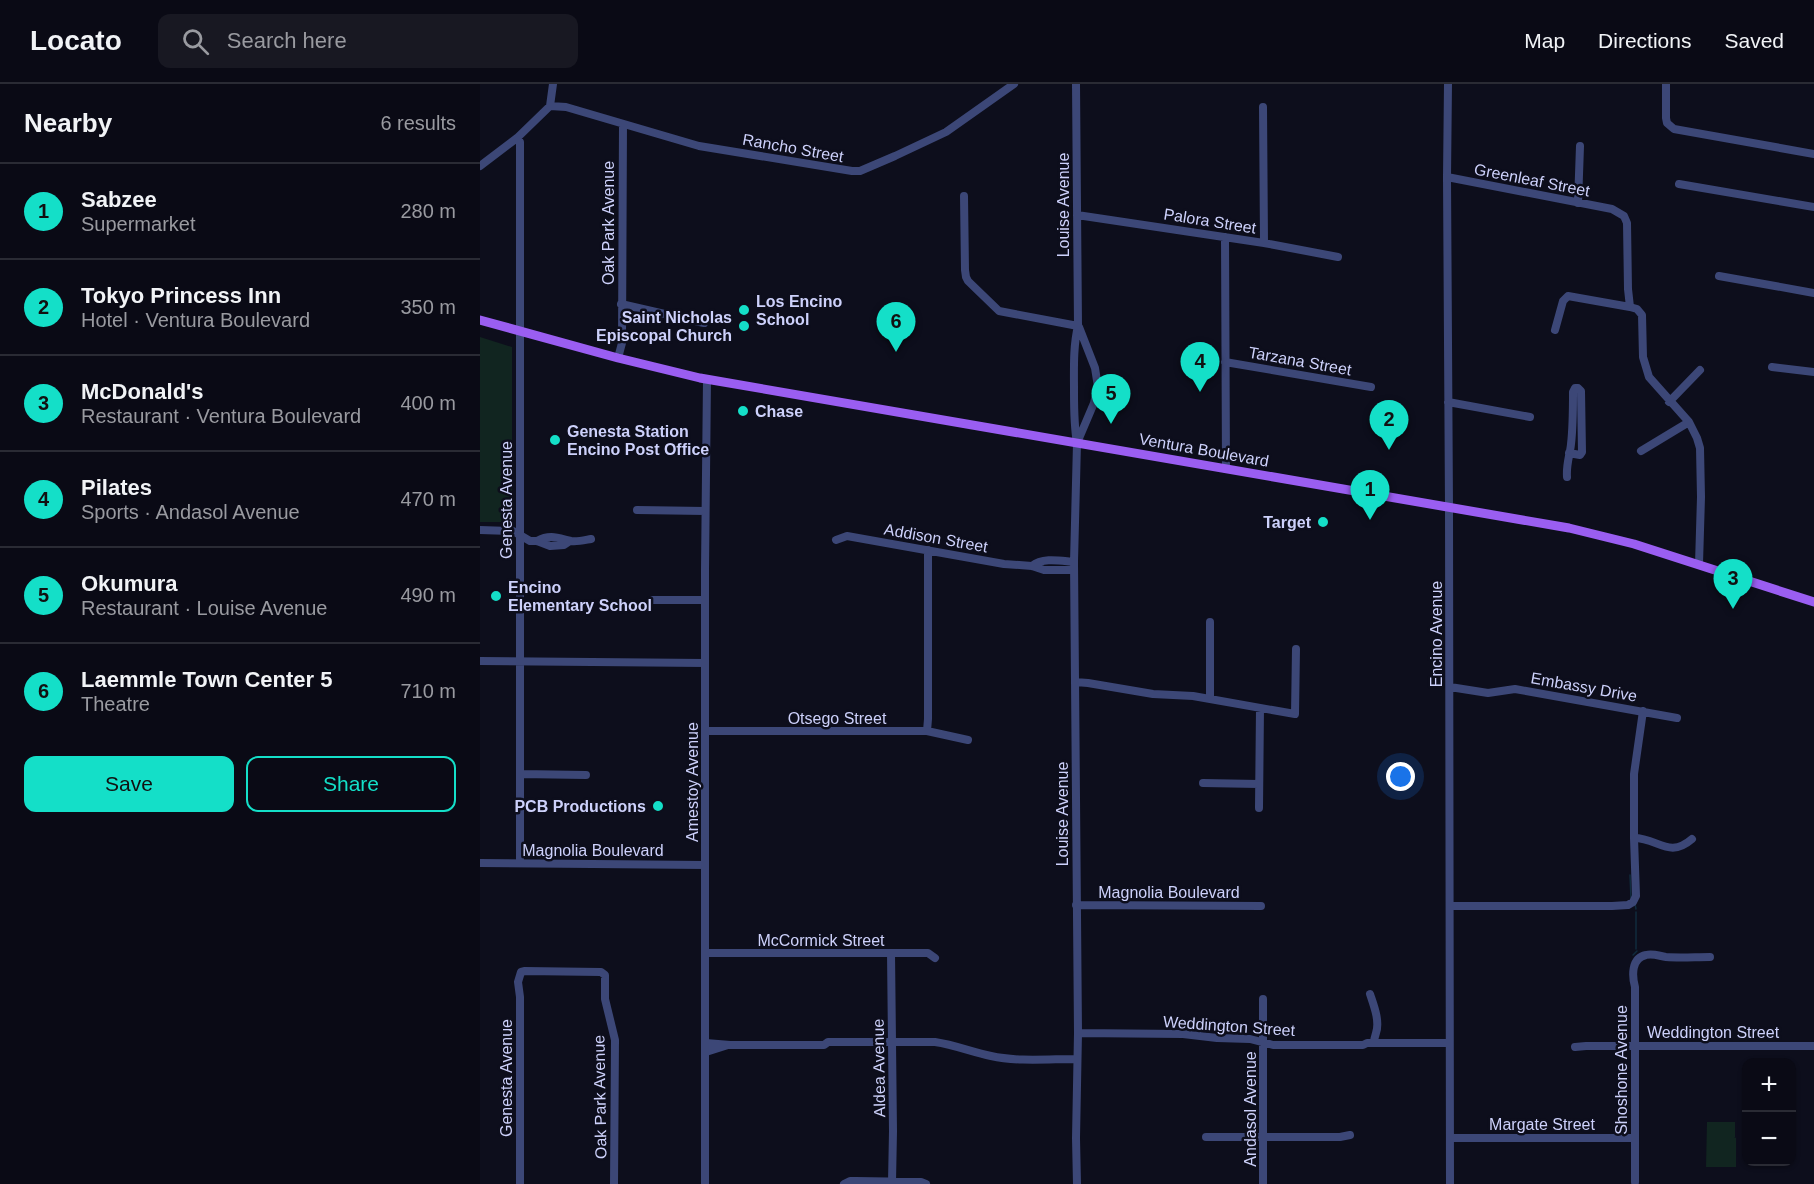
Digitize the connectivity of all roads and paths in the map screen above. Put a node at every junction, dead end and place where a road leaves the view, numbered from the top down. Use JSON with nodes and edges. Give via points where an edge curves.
{"nodes":[{"id":1,"x":553,"y":84,"type":"edge"},
{"id":2,"x":1014,"y":84,"type":"edge"},
{"id":3,"x":1077,"y":84,"type":"edge"},
{"id":4,"x":1448,"y":84,"type":"edge"},
{"id":5,"x":1666,"y":84,"type":"edge"},
{"id":6,"x":550,"y":106,"type":"junction"},
{"id":7,"x":1263,"y":107,"type":"dead end"},
{"id":8,"x":623,"y":124,"type":"junction"},
{"id":9,"x":517,"y":138,"type":"junction"},
{"id":10,"x":1580,"y":146,"type":"dead end"},
{"id":11,"x":1814,"y":154,"type":"edge"},
{"id":12,"x":480,"y":166,"type":"edge"},
{"id":13,"x":1447,"y":177,"type":"junction"},
{"id":14,"x":1679,"y":184,"type":"dead end"},
{"id":15,"x":964,"y":196,"type":"dead end"},
{"id":16,"x":1578,"y":203,"type":"junction"},
{"id":17,"x":1814,"y":207,"type":"edge"},
{"id":18,"x":1077,"y":215,"type":"junction"},
{"id":19,"x":1225,"y":237,"type":"junction"},
{"id":20,"x":1264,"y":243,"type":"junction"},
{"id":21,"x":1338,"y":257,"type":"dead end"},
{"id":22,"x":1719,"y":276,"type":"dead end"},
{"id":23,"x":1814,"y":293,"type":"edge"},
{"id":24,"x":621,"y":304,"type":"junction"},
{"id":25,"x":1630,"y":307,"type":"junction"},
{"id":26,"x":480,"y":320,"type":"edge"},
{"id":27,"x":704,"y":323,"type":"dead end"},
{"id":28,"x":1078,"y":326,"type":"junction"},
{"id":29,"x":1555,"y":330,"type":"dead end"},
{"id":30,"x":520,"y":331,"type":"junction"},
{"id":31,"x":618,"y":358,"type":"junction"},
{"id":32,"x":1225,"y":362,"type":"junction"},
{"id":33,"x":1772,"y":367,"type":"dead end"},
{"id":34,"x":1700,"y":370,"type":"dead end"},
{"id":35,"x":1814,"y":372,"type":"edge"},
{"id":36,"x":706,"y":379,"type":"junction"},
{"id":37,"x":1371,"y":387,"type":"dead end"},
{"id":38,"x":1448,"y":402,"type":"junction"},
{"id":39,"x":1669,"y":402,"type":"junction"},
{"id":40,"x":1530,"y":417,"type":"dead end"},
{"id":41,"x":1689,"y":422,"type":"junction"},
{"id":42,"x":1077,"y":443,"type":"junction"},
{"id":43,"x":1641,"y":451,"type":"dead end"},
{"id":44,"x":1569,"y":453,"type":"junction"},
{"id":45,"x":1226,"y":469,"type":"junction"},
{"id":46,"x":1567,"y":477,"type":"dead end"},
{"id":47,"x":1449,"y":507,"type":"junction"},
{"id":48,"x":637,"y":510,"type":"dead end"},
{"id":49,"x":705,"y":511,"type":"junction"},
{"id":50,"x":480,"y":530,"type":"edge"},
{"id":51,"x":520,"y":535,"type":"junction"},
{"id":52,"x":591,"y":539,"type":"dead end"},
{"id":53,"x":836,"y":540,"type":"dead end"},
{"id":54,"x":928,"y":550,"type":"junction"},
{"id":55,"x":1699,"y":564,"type":"junction"},
{"id":56,"x":1074,"y":566,"type":"junction"},
{"id":57,"x":653,"y":600,"type":"dead end"},
{"id":58,"x":705,"y":600,"type":"junction"},
{"id":59,"x":1814,"y":602,"type":"edge"},
{"id":60,"x":1210,"y":622,"type":"dead end"},
{"id":61,"x":1296,"y":649,"type":"dead end"},
{"id":62,"x":480,"y":661,"type":"edge"},
{"id":63,"x":520,"y":661,"type":"junction"},
{"id":64,"x":705,"y":663,"type":"junction"},
{"id":65,"x":1075,"y":682,"type":"junction"},
{"id":66,"x":1450,"y":687,"type":"junction"},
{"id":67,"x":1210,"y":699,"type":"junction"},
{"id":68,"x":1260,"y":708,"type":"junction"},
{"id":69,"x":1643,"y":711,"type":"junction"},
{"id":70,"x":1677,"y":718,"type":"dead end"},
{"id":71,"x":705,"y":730,"type":"junction"},
{"id":72,"x":927,"y":731,"type":"junction"},
{"id":73,"x":968,"y":741,"type":"dead end"},
{"id":74,"x":520,"y":774,"type":"junction"},
{"id":75,"x":586,"y":775,"type":"dead end"},
{"id":76,"x":1203,"y":783,"type":"dead end"},
{"id":77,"x":1259,"y":784,"type":"junction"},
{"id":78,"x":1259,"y":808,"type":"dead end"},
{"id":79,"x":1634,"y":838,"type":"junction"},
{"id":80,"x":1692,"y":839,"type":"dead end"},
{"id":81,"x":480,"y":863,"type":"edge"},
{"id":82,"x":520,"y":863,"type":"junction"},
{"id":83,"x":705,"y":865,"type":"junction"},
{"id":84,"x":1076,"y":905,"type":"junction"},
{"id":85,"x":1261,"y":906,"type":"dead end"},
{"id":86,"x":1450,"y":906,"type":"junction"},
{"id":87,"x":706,"y":953,"type":"junction"},
{"id":88,"x":891,"y":953,"type":"junction"},
{"id":89,"x":1710,"y":957,"type":"dead end"},
{"id":90,"x":935,"y":958,"type":"dead end"},
{"id":91,"x":605,"y":975,"type":"joint"},
{"id":92,"x":1370,"y":994,"type":"dead end"},
{"id":93,"x":1263,"y":999,"type":"dead end"},
{"id":94,"x":1078,"y":1033,"type":"junction"},
{"id":95,"x":892,"y":1042,"type":"junction"},
{"id":96,"x":706,"y":1043,"type":"junction"},
{"id":97,"x":1263,"y":1043,"type":"junction"},
{"id":98,"x":1377,"y":1043,"type":"junction"},
{"id":99,"x":1449,"y":1043,"type":"junction"},
{"id":100,"x":730,"y":1045,"type":"junction"},
{"id":101,"x":1634,"y":1046,"type":"junction"},
{"id":102,"x":1814,"y":1046,"type":"edge"},
{"id":103,"x":1575,"y":1047,"type":"dead end"},
{"id":104,"x":706,"y":1052,"type":"junction"},
{"id":105,"x":1077,"y":1059,"type":"junction"},
{"id":106,"x":1350,"y":1135,"type":"dead end"},
{"id":107,"x":1206,"y":1137,"type":"dead end"},
{"id":108,"x":1263,"y":1137,"type":"junction"},
{"id":109,"x":1450,"y":1138,"type":"junction"},
{"id":110,"x":1634,"y":1138,"type":"junction"},
{"id":111,"x":892,"y":1182,"type":"junction"},
{"id":112,"x":1635,"y":1182,"type":"dead end"},
{"id":113,"x":520,"y":1184,"type":"edge"},
{"id":114,"x":614,"y":1184,"type":"edge"},
{"id":115,"x":705,"y":1184,"type":"edge"},
{"id":116,"x":844,"y":1184,"type":"edge"},
{"id":117,"x":926,"y":1184,"type":"edge"},
{"id":118,"x":1077,"y":1184,"type":"edge"},
{"id":119,"x":1263,"y":1184,"type":"edge"},
{"id":120,"x":1450,"y":1184,"type":"edge"}],
"edges":[{"from":1,"to":6,"type":"street"},
{"from":2,"to":8,"type":"street","name":"Rancho Street","via":[[946,132],[860,171],[699,146]]},
{"from":3,"to":18,"type":"street","name":"Louise Avenue"},
{"from":4,"to":13,"type":"street","name":"Encino Avenue"},
{"from":5,"to":11,"type":"street","via":[[1666,118],[1674,129]]},
{"from":6,"to":8,"type":"street","name":"Rancho Street"},
{"from":6,"to":9,"type":"street"},
{"from":7,"to":20,"type":"street"},
{"from":8,"to":24,"type":"street","name":"Oak Park Avenue"},
{"from":9,"to":12,"type":"street"},
{"from":9,"to":30,"type":"street","name":"Genesta Avenue"},
{"from":10,"to":16,"type":"street"},
{"from":13,"to":16,"type":"street","name":"Greenleaf Street"},
{"from":13,"to":38,"type":"street","name":"Encino Avenue"},
{"from":14,"to":17,"type":"street"},
{"from":15,"to":28,"type":"street","via":[[966,277],[999,311]]},
{"from":16,"to":25,"type":"street","name":"Greenleaf Street","via":[[1612,209],[1624,216]]},
{"from":18,"to":19,"type":"street","name":"Palora Street"},
{"from":18,"to":28,"type":"street","name":"Louise Avenue"},
{"from":19,"to":20,"type":"street","name":"Palora Street"},
{"from":19,"to":32,"type":"street"},
{"from":20,"to":21,"type":"street","name":"Palora Street"},
{"from":22,"to":23,"type":"street"},
{"from":24,"to":27,"type":"street"},
{"from":24,"to":31,"type":"street","name":"Oak Park Avenue","via":[[622,343]]},
{"from":25,"to":29,"type":"street","via":[[1568,296]]},
{"from":25,"to":39,"type":"street","via":[[1637,309],[1644,321],[1645,368]]},
{"from":26,"to":30,"type":"main road","name":"Ventura Boulevard"},
{"from":28,"to":42,"type":"street","name":"Louise Avenue","via":[[1074,380]]},
{"from":28,"to":42,"type":"street","name":"Louise Avenue","via":[[1095,368],[1098,387]]},
{"from":30,"to":31,"type":"main road","name":"Ventura Boulevard"},
{"from":30,"to":51,"type":"street","name":"Genesta Avenue"},
{"from":31,"to":36,"type":"main road","name":"Ventura Boulevard"},
{"from":32,"to":37,"type":"street","name":"Tarzana Street"},
{"from":32,"to":45,"type":"street"},
{"from":33,"to":35,"type":"street"},
{"from":34,"to":39,"type":"street"},
{"from":36,"to":42,"type":"main road","name":"Ventura Boulevard"},
{"from":36,"to":49,"type":"street","name":"Amestoy Avenue"},
{"from":38,"to":40,"type":"street"},
{"from":38,"to":47,"type":"street","name":"Encino Avenue"},
{"from":39,"to":41,"type":"street"},
{"from":41,"to":43,"type":"street"},
{"from":41,"to":55,"type":"street","via":[[1700,458]]},
{"from":42,"to":45,"type":"main road","name":"Ventura Boulevard"},
{"from":42,"to":56,"type":"street","name":"Louise Avenue"},
{"from":44,"to":44,"type":"street","via":[[1577,421],[1581,454]]},
{"from":44,"to":46,"type":"street"},
{"from":45,"to":47,"type":"main road","name":"Ventura Boulevard"},
{"from":47,"to":55,"type":"main road","name":"Ventura Boulevard","via":[[1601,535]]},
{"from":47,"to":66,"type":"street","name":"Encino Avenue"},
{"from":48,"to":49,"type":"street"},
{"from":49,"to":58,"type":"street","name":"Amestoy Avenue"},
{"from":50,"to":51,"type":"street","via":[[513,531]]},
{"from":51,"to":52,"type":"street","via":[[557,546]]},
{"from":51,"to":63,"type":"street","name":"Genesta Avenue"},
{"from":53,"to":54,"type":"street","name":"Addison Street","via":[[847,536]]},
{"from":54,"to":56,"type":"street","name":"Addison Street","via":[[1004,564],[1032,566],[1046,561]]},
{"from":54,"to":72,"type":"street"},
{"from":55,"to":59,"type":"main road","name":"Ventura Boulevard"},
{"from":56,"to":65,"type":"street","name":"Louise Avenue"},
{"from":57,"to":58,"type":"street"},
{"from":58,"to":64,"type":"street","name":"Amestoy Avenue"},
{"from":60,"to":67,"type":"street"},
{"from":61,"to":68,"type":"street","via":[[1295,714]]},
{"from":62,"to":63,"type":"street"},
{"from":63,"to":64,"type":"street"},
{"from":63,"to":74,"type":"street","name":"Genesta Avenue"},
{"from":64,"to":71,"type":"street","name":"Amestoy Avenue"},
{"from":65,"to":67,"type":"street"},
{"from":65,"to":84,"type":"street","name":"Louise Avenue"},
{"from":66,"to":69,"type":"street","name":"Embassy Drive","via":[[1488,693],[1515,688]]},
{"from":66,"to":86,"type":"street","name":"Encino Avenue"},
{"from":67,"to":68,"type":"street"},
{"from":68,"to":77,"type":"street"},
{"from":69,"to":70,"type":"street","name":"Embassy Drive"},
{"from":69,"to":79,"type":"street","via":[[1634,774]]},
{"from":71,"to":72,"type":"street","name":"Otsego Street"},
{"from":71,"to":83,"type":"street","name":"Amestoy Avenue"},
{"from":72,"to":73,"type":"street","name":"Otsego Street"},
{"from":74,"to":75,"type":"street"},
{"from":74,"to":82,"type":"street","name":"Genesta Avenue"},
{"from":76,"to":77,"type":"street"},
{"from":77,"to":78,"type":"street"},
{"from":79,"to":80,"type":"street","via":[[1669,848],[1685,846]]},
{"from":79,"to":86,"type":"street","via":[[1637,892],[1628,905]]},
{"from":81,"to":82,"type":"street","name":"Magnolia Boulevard"},
{"from":82,"to":83,"type":"street","name":"Magnolia Boulevard"},
{"from":83,"to":87,"type":"street","name":"Amestoy Avenue"},
{"from":84,"to":85,"type":"street","name":"Magnolia Boulevard"},
{"from":84,"to":94,"type":"street","name":"Louise Avenue"},
{"from":86,"to":99,"type":"street","name":"Encino Avenue"},
{"from":87,"to":88,"type":"street","name":"McCormick Street"},
{"from":87,"to":96,"type":"street","name":"Amestoy Avenue"},
{"from":88,"to":90,"type":"street","name":"McCormick Street","via":[[928,953]]},
{"from":88,"to":95,"type":"street","name":"Aldea Avenue"},
{"from":89,"to":101,"type":"street","name":"Shoshone Avenue","via":[[1650,954],[1638,959],[1633,973]]},
{"from":91,"to":113,"type":"street","name":"Genesta Avenue","via":[[521,972]]},
{"from":91,"to":114,"type":"street","name":"Oak Park Avenue","via":[[605,999],[615,1040]]},
{"from":92,"to":98,"type":"street","via":[[1376,1011]]},
{"from":93,"to":97,"type":"street","name":"Andasol Avenue"},
{"from":94,"to":97,"type":"street","name":"Weddington Street","via":[[1183,1034]]},
{"from":94,"to":105,"type":"street","name":"Louise Avenue"},
{"from":95,"to":100,"type":"street"},
{"from":95,"to":105,"type":"street","via":[[947,1044],[1006,1058]]},
{"from":95,"to":111,"type":"street","name":"Aldea Avenue"},
{"from":96,"to":100,"type":"street"},
{"from":96,"to":104,"type":"street","name":"Amestoy Avenue"},
{"from":97,"to":98,"type":"street","name":"Weddington Street"},
{"from":97,"to":108,"type":"street","name":"Andasol Avenue"},
{"from":98,"to":99,"type":"street","name":"Weddington Street"},
{"from":99,"to":109,"type":"street","name":"Encino Avenue"},
{"from":100,"to":104,"type":"street"},
{"from":101,"to":102,"type":"street","name":"Weddington Street"},
{"from":101,"to":103,"type":"street","name":"Weddington Street"},
{"from":101,"to":110,"type":"street","name":"Shoshone Avenue"},
{"from":104,"to":115,"type":"street","name":"Amestoy Avenue"},
{"from":105,"to":118,"type":"street","name":"Louise Avenue"},
{"from":106,"to":108,"type":"street"},
{"from":107,"to":108,"type":"street"},
{"from":108,"to":119,"type":"street","name":"Andasol Avenue"},
{"from":109,"to":110,"type":"street","name":"Margate Street"},
{"from":109,"to":120,"type":"street","name":"Encino Avenue"},
{"from":110,"to":112,"type":"street","name":"Shoshone Avenue"},
{"from":111,"to":116,"type":"street"},
{"from":111,"to":117,"type":"street"}]}
